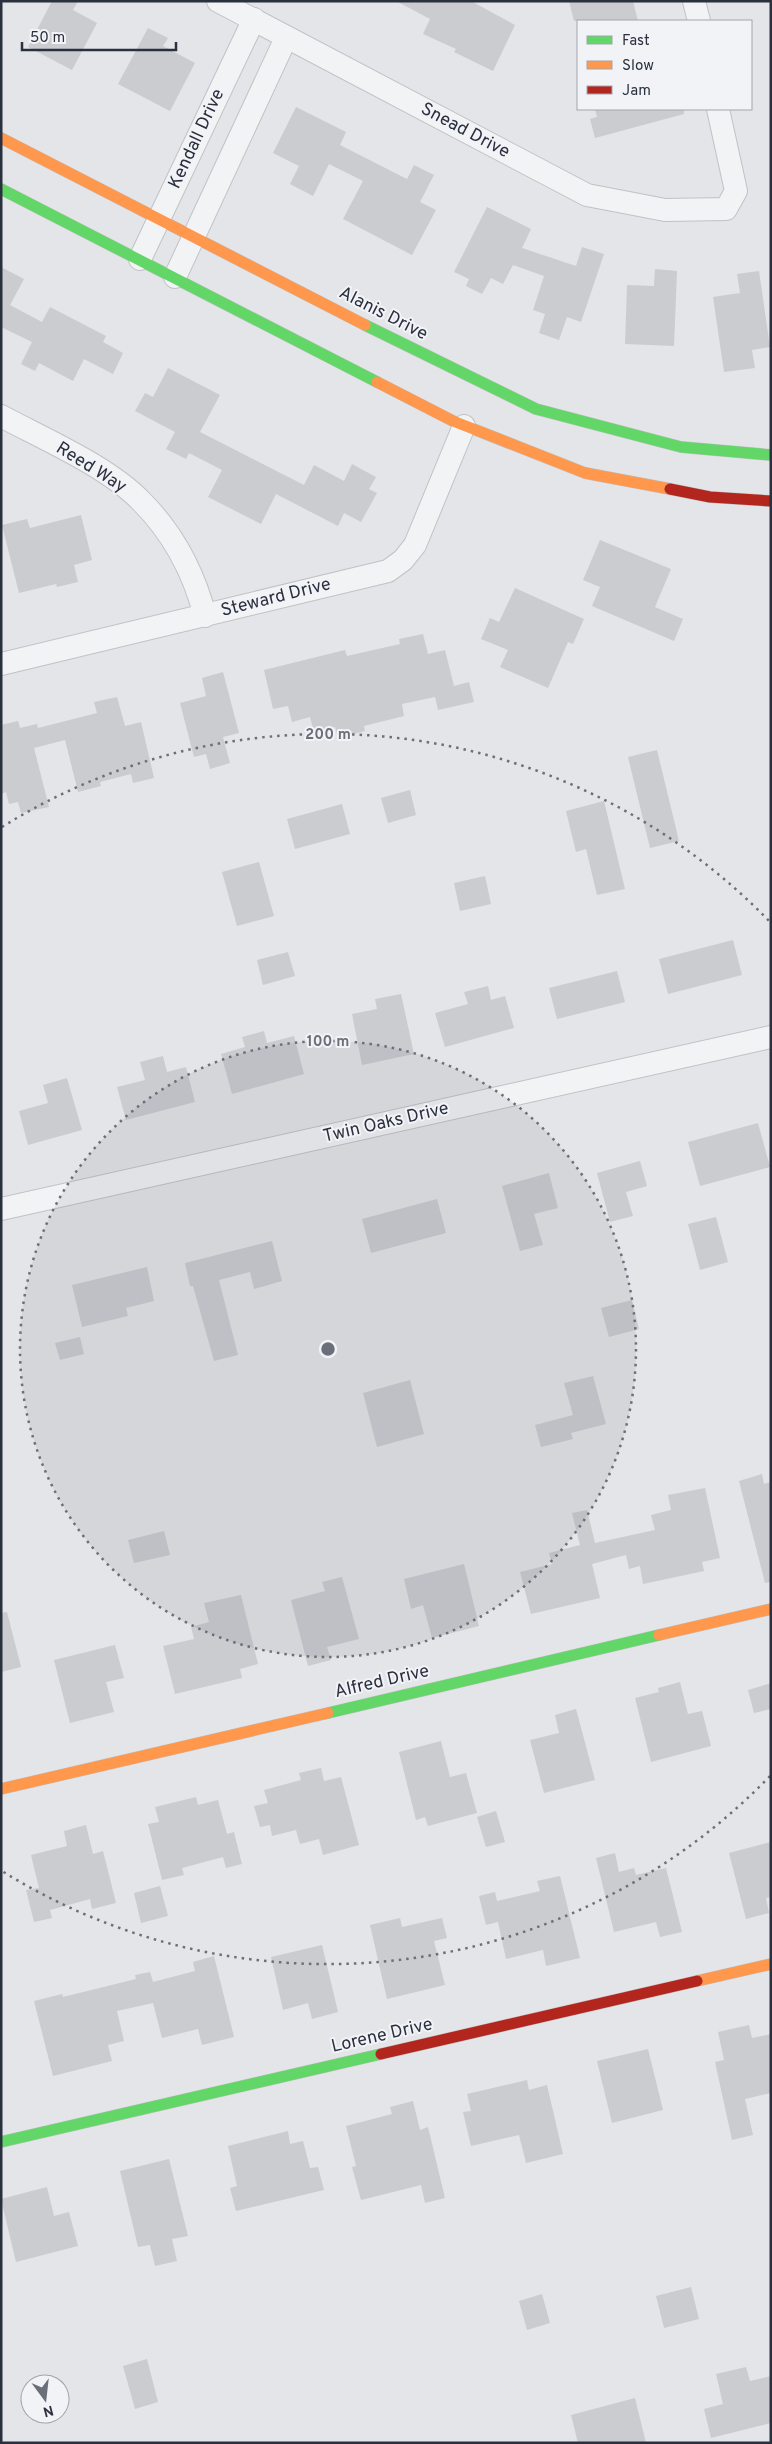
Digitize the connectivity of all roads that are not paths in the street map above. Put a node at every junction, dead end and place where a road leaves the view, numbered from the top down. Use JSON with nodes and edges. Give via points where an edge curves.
{"nodes":[{"id":1,"x":218,"y":1,"type":"edge"},
{"id":2,"x":694,"y":1,"type":"edge"},
{"id":3,"x":254,"y":19,"type":"junction"},
{"id":4,"x":698,"y":20,"type":"edge"},
{"id":5,"x":286,"y":38,"type":"junction"},
{"id":6,"x":718,"y":110,"type":"edge"},
{"id":7,"x":1,"y":138,"type":"edge"},
{"id":8,"x":1,"y":189,"type":"edge"},
{"id":9,"x":158,"y":219,"type":"junction"},
{"id":10,"x":193,"y":237,"type":"junction"},
{"id":11,"x":140,"y":259,"type":"junction"},
{"id":12,"x":175,"y":277,"type":"junction"},
{"id":13,"x":1,"y":416,"type":"edge"},
{"id":14,"x":464,"y":426,"type":"junction"},
{"id":15,"x":771,"y":456,"type":"edge"},
{"id":16,"x":771,"y":501,"type":"edge"},
{"id":17,"x":205,"y":616,"type":"junction"},
{"id":18,"x":1,"y":664,"type":"edge"},
{"id":19,"x":771,"y":1037,"type":"edge"},
{"id":20,"x":1,"y":1209,"type":"edge"},
{"id":21,"x":771,"y":1609,"type":"edge"},
{"id":22,"x":1,"y":1789,"type":"edge"},
{"id":23,"x":771,"y":1964,"type":"edge"},
{"id":24,"x":1,"y":2142,"type":"edge"}],
"edges":[{"from":1,"to":3,"type":"street","name":"Snead Drive"},
{"from":2,"to":4,"type":"street"},
{"from":3,"to":5,"type":"street","name":"Snead Drive"},
{"from":3,"to":9,"type":"street","name":"Kendall Drive"},
{"from":5,"to":6,"type":"street","name":"Snead Drive","via":[[587,195],[665,210],[726,209],[736,191]]},
{"from":5,"to":10,"type":"street"},
{"from":7,"to":9,"type":"main road","name":"Alanis Drive"},
{"from":8,"to":11,"type":"main road"},
{"from":9,"to":10,"type":"main road","name":"Alanis Drive"},
{"from":9,"to":11,"type":"street","name":"Kendall Drive"},
{"from":10,"to":12,"type":"street"},
{"from":10,"to":15,"type":"main road","name":"Alanis Drive","via":[[404,345],[536,408],[681,448]]},
{"from":11,"to":12,"type":"main road"},
{"from":12,"to":14,"type":"main road"},
{"from":13,"to":17,"type":"street","name":"Reed Way","via":[[97,467],[141,500],[175,543],[199,592]]},
{"from":14,"to":16,"type":"main road","via":[[585,473],[710,497]]},
{"from":14,"to":17,"type":"street","name":"Steward Drive","via":[[415,545],[403,560],[388,571]]},
{"from":17,"to":18,"type":"street","name":"Steward Drive"},
{"from":19,"to":20,"type":"street","name":"Twin Oaks Drive"},
{"from":21,"to":22,"type":"main road","name":"Alfred Drive"},
{"from":23,"to":24,"type":"main road","name":"Lorene Drive"}]}
